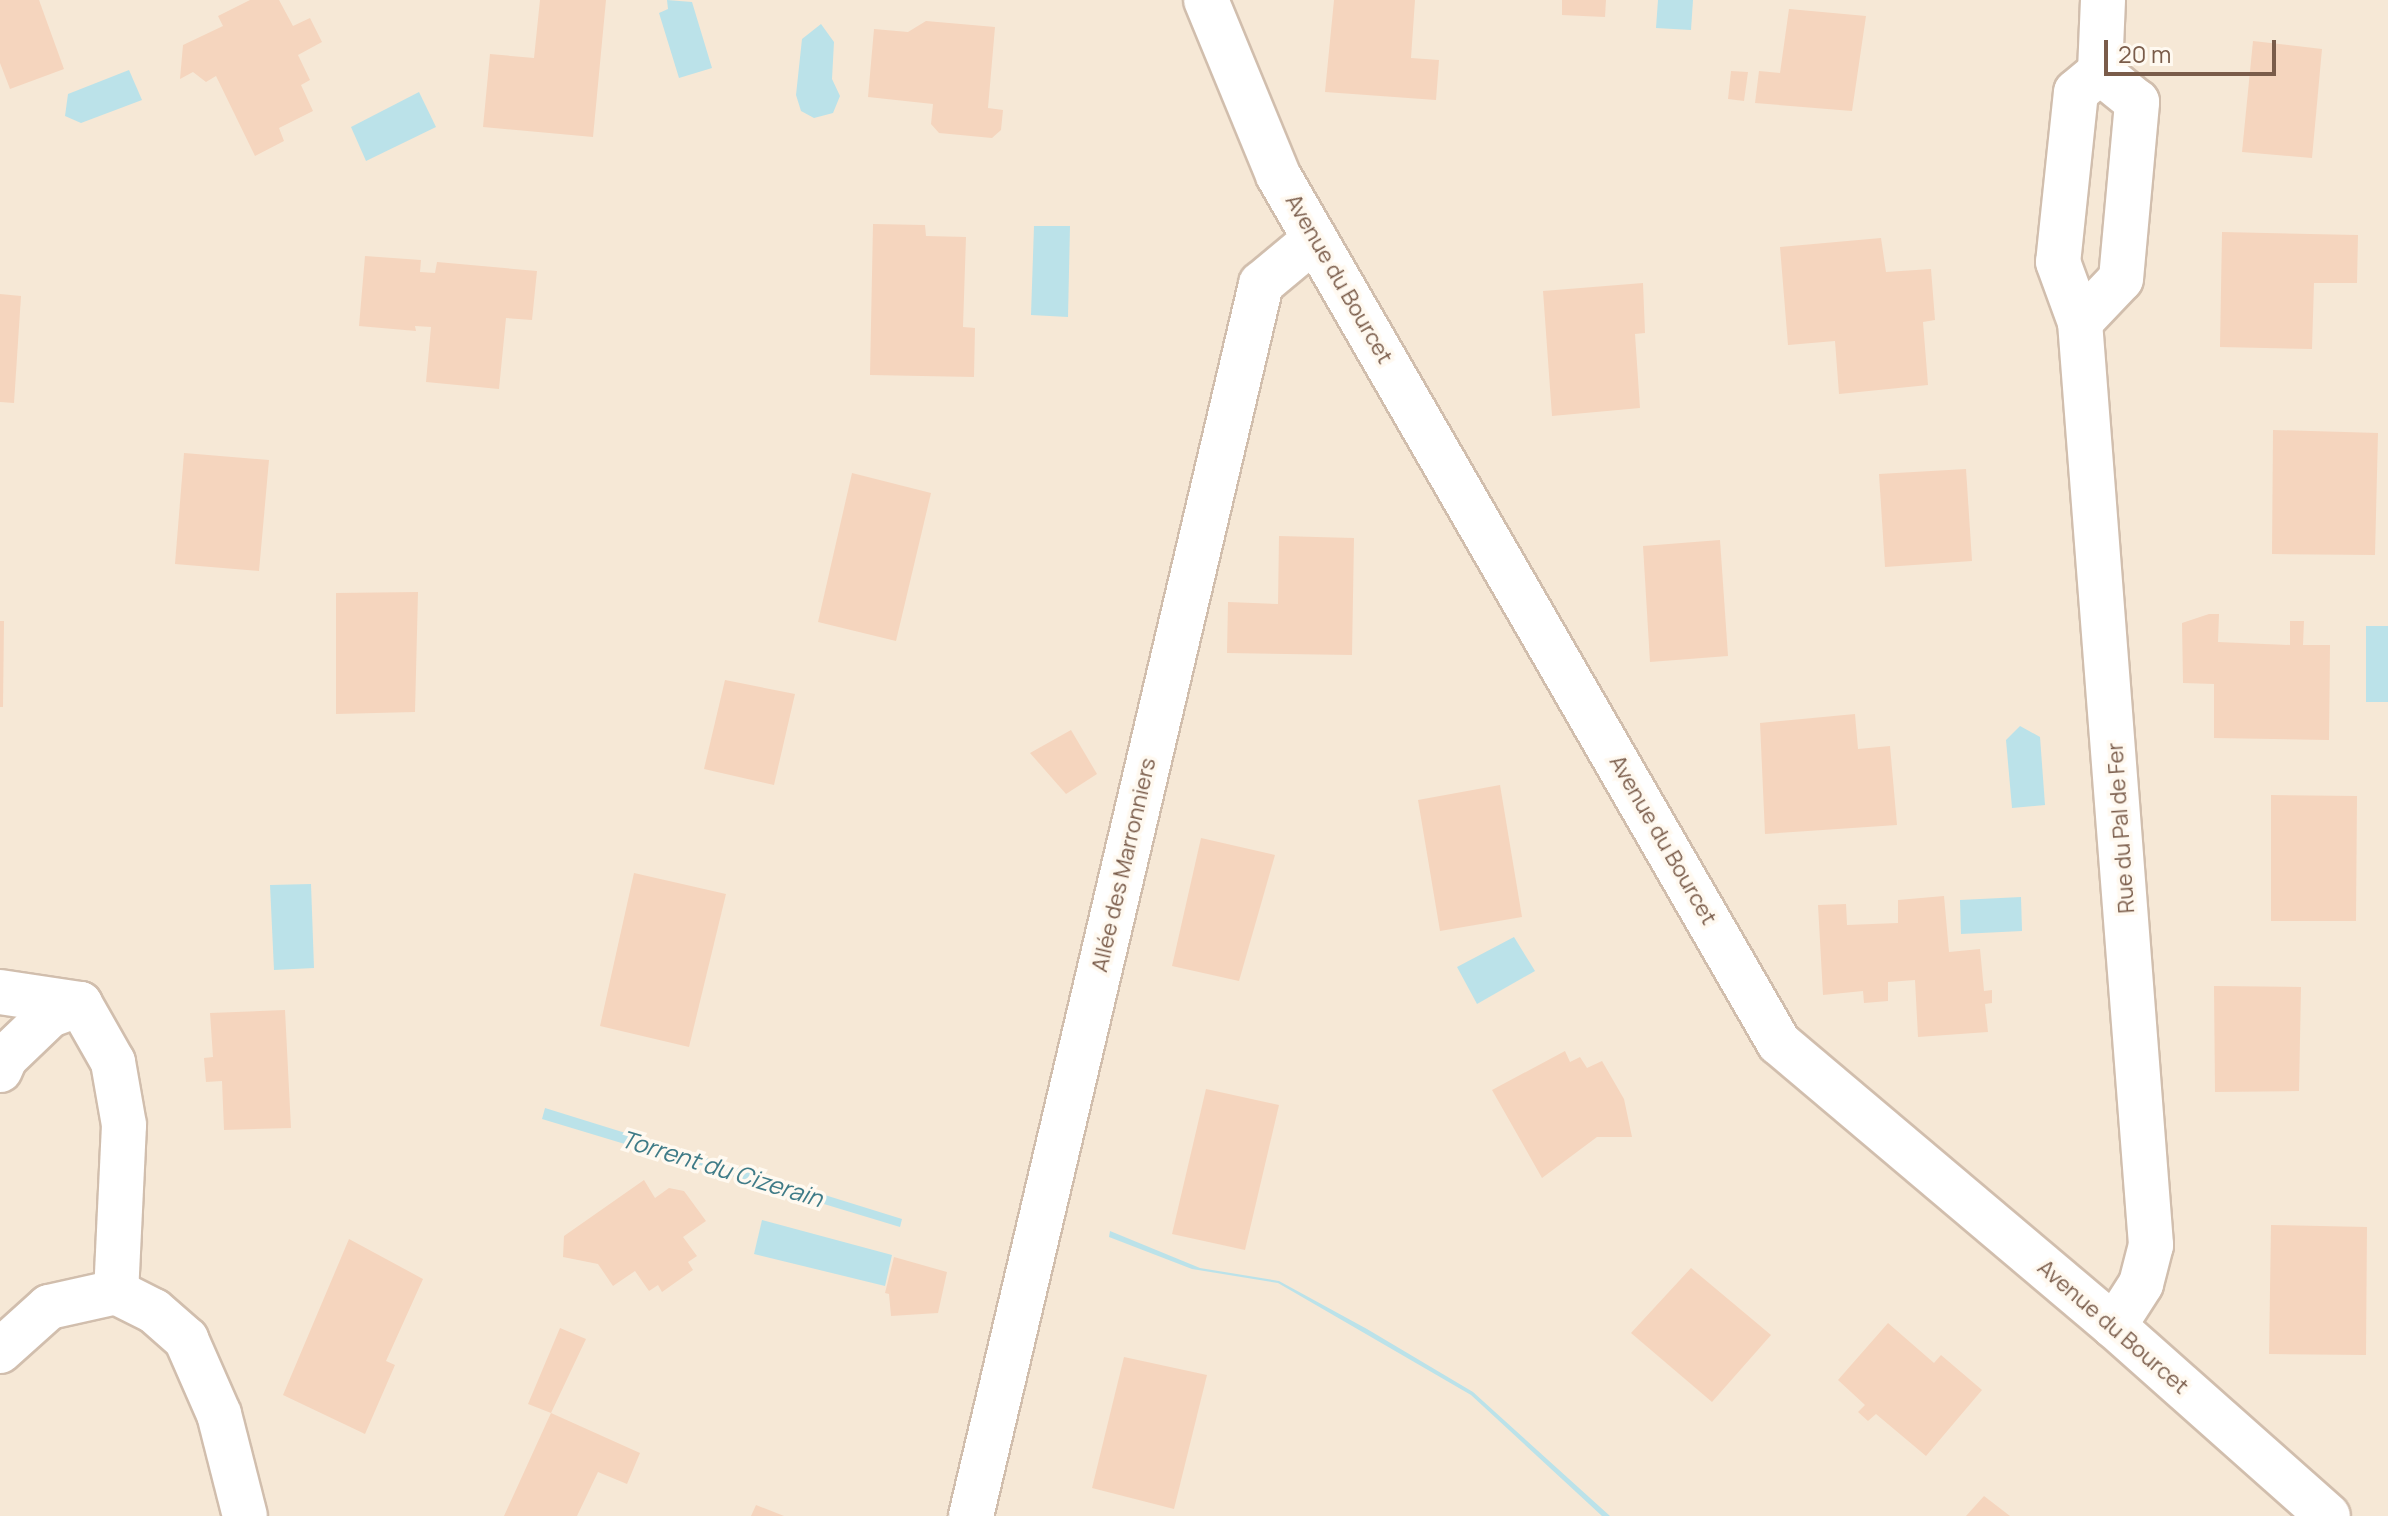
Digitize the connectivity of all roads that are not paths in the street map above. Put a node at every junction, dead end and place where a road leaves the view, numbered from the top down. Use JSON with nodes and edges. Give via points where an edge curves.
{"nodes":[{"id":1,"x":1206,"y":0,"type":"edge"},
{"id":2,"x":2103,"y":0,"type":"edge"},
{"id":3,"x":2100,"y":72,"type":"junction"},
{"id":4,"x":1315,"y":239,"type":"junction"},
{"id":5,"x":2080,"y":322,"type":"junction"},
{"id":6,"x":0,"y":992,"type":"edge"},
{"id":7,"x":80,"y":1004,"type":"junction"},
{"id":8,"x":0,"y":1070,"type":"edge"},
{"id":9,"x":116,"y":1292,"type":"junction"},
{"id":10,"x":2114,"y":1326,"type":"junction"},
{"id":11,"x":0,"y":1351,"type":"edge"},
{"id":12,"x":245,"y":1516,"type":"edge"},
{"id":13,"x":971,"y":1516,"type":"edge"},
{"id":14,"x":2328,"y":1516,"type":"edge"}],
"edges":[{"from":1,"to":4,"type":"street","name":"Avenue du Bourcet","via":[[1278,175]]},
{"from":2,"to":3,"type":"street"},
{"from":3,"to":5,"type":"street","name":"Rue du Pal de Fer","via":[[2076,92],[2058,262]]},
{"from":3,"to":5,"type":"street","via":[[2137,102],[2121,279]]},
{"from":4,"to":10,"type":"street","name":"Avenue du Bourcet","via":[[1779,1043]]},
{"from":4,"to":13,"type":"street","name":"Allée des Marronniers","via":[[1261,284]]},
{"from":5,"to":10,"type":"street","name":"Rue du Pal de Fer","via":[[2151,1245],[2141,1284]]},
{"from":6,"to":7,"type":"street"},
{"from":7,"to":8,"type":"street","via":[[50,1015],[5,1058]]},
{"from":7,"to":9,"type":"street","via":[[113,1062],[124,1125]]},
{"from":9,"to":11,"type":"street","via":[[49,1307]]},
{"from":9,"to":12,"type":"street","via":[[154,1311],[186,1339],[219,1414]]},
{"from":10,"to":14,"type":"street","name":"Avenue du Bourcet"}]}
